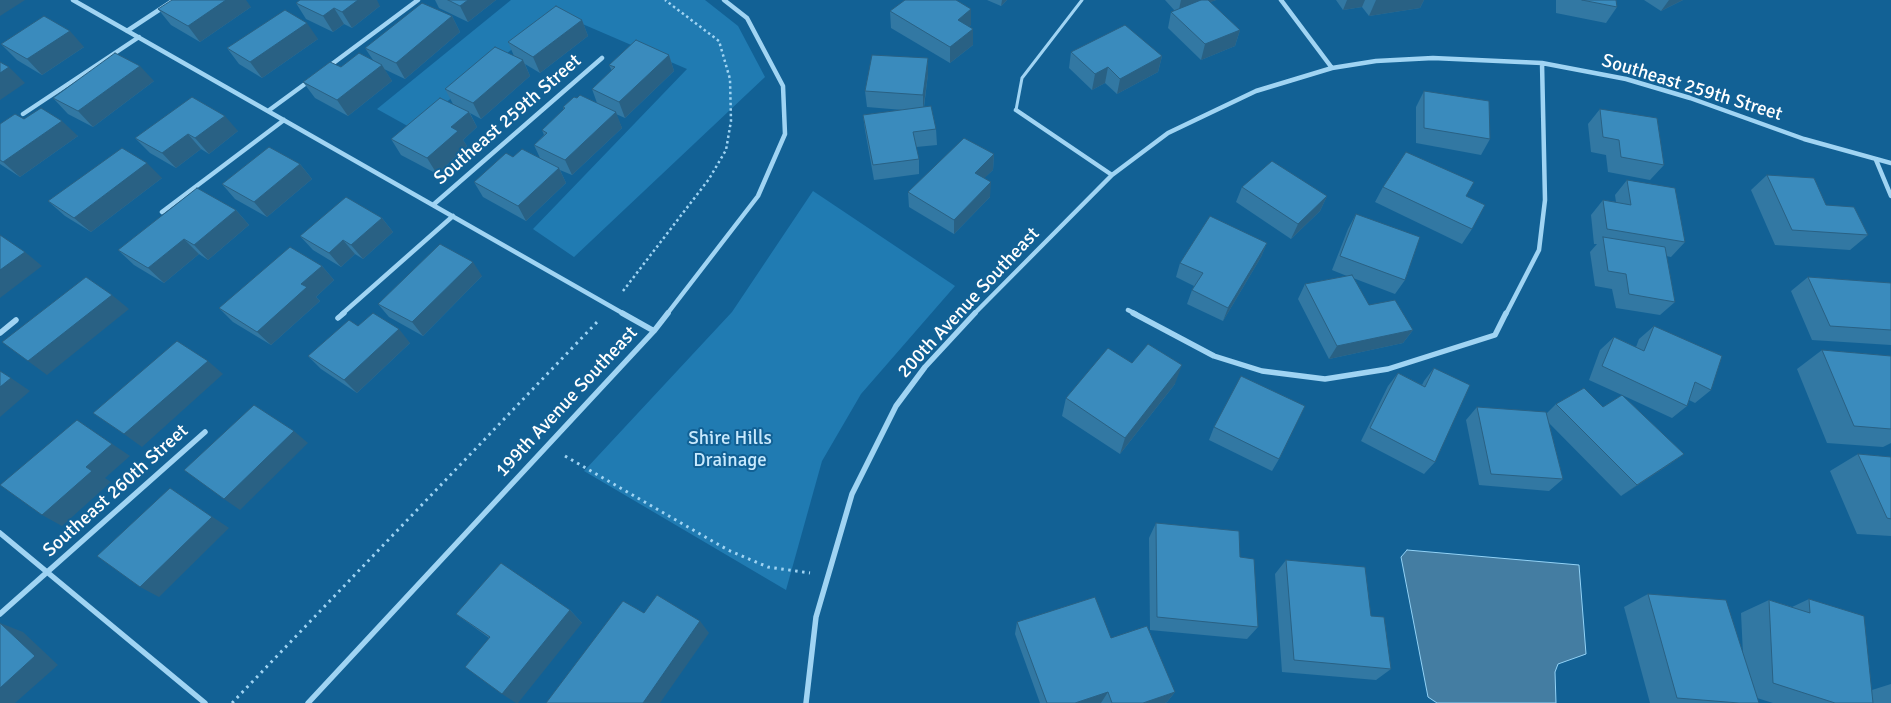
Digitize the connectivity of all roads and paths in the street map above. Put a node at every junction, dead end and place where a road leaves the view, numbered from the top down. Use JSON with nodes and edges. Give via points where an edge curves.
{"nodes":[{"id":1,"x":73,"y":0,"type":"edge"},
{"id":2,"x":174,"y":0,"type":"edge"},
{"id":3,"x":418,"y":0,"type":"edge"},
{"id":4,"x":666,"y":0,"type":"edge"},
{"id":5,"x":724,"y":0,"type":"edge"},
{"id":6,"x":1082,"y":0,"type":"edge"},
{"id":7,"x":1281,"y":0,"type":"edge"},
{"id":8,"x":127,"y":31,"type":"junction"},
{"id":9,"x":139,"y":37,"type":"junction"},
{"id":10,"x":602,"y":58,"type":"dead end"},
{"id":11,"x":1542,"y":63,"type":"junction"},
{"id":12,"x":1332,"y":68,"type":"junction"},
{"id":13,"x":323,"y":70,"type":"edge"},
{"id":14,"x":316,"y":76,"type":"edge"},
{"id":15,"x":1016,"y":110,"type":"joint"},
{"id":16,"x":268,"y":111,"type":"junction"},
{"id":17,"x":23,"y":114,"type":"dead end"},
{"id":18,"x":284,"y":120,"type":"junction"},
{"id":19,"x":1876,"y":160,"type":"junction"},
{"id":20,"x":1891,"y":163,"type":"edge"},
{"id":21,"x":1112,"y":174,"type":"junction"},
{"id":22,"x":1891,"y":196,"type":"edge"},
{"id":23,"x":434,"y":205,"type":"junction"},
{"id":24,"x":162,"y":212,"type":"dead end"},
{"id":25,"x":453,"y":216,"type":"junction"},
{"id":26,"x":611,"y":307,"type":"junction"},
{"id":27,"x":1128,"y":310,"type":"dead end"},
{"id":28,"x":338,"y":318,"type":"dead end"},
{"id":29,"x":16,"y":320,"type":"dead end"},
{"id":30,"x":654,"y":331,"type":"junction"},
{"id":31,"x":0,"y":332,"type":"edge"},
{"id":32,"x":206,"y":432,"type":"dead end"},
{"id":33,"x":547,"y":445,"type":"junction"},
{"id":34,"x":0,"y":533,"type":"edge"},
{"id":35,"x":47,"y":572,"type":"junction"},
{"id":36,"x":828,"y":576,"type":"junction"},
{"id":37,"x":0,"y":614,"type":"edge"},
{"id":38,"x":312,"y":702,"type":"edge"},
{"id":39,"x":205,"y":703,"type":"edge"},
{"id":40,"x":232,"y":703,"type":"edge"},
{"id":41,"x":806,"y":703,"type":"edge"}],
"edges":[{"from":1,"to":8,"type":"street","name":"Southeast 259th Street"},
{"from":2,"to":8,"type":"street"},
{"from":3,"to":13,"type":"street"},
{"from":4,"to":26,"type":"path","via":[[718,41],[730,80],[728,140],[726,150],[709,179]]},
{"from":5,"to":30,"type":"street","name":"199th Avenue Southeast","via":[[747,18],[783,86],[785,134],[758,196]]},
{"from":6,"to":15,"type":"lane","via":[[1022,78]]},
{"from":7,"to":12,"type":"street"},
{"from":8,"to":9,"type":"street","name":"Southeast 259th Street"},
{"from":9,"to":16,"type":"street","name":"Southeast 259th Street"},
{"from":9,"to":17,"type":"street"},
{"from":10,"to":23,"type":"street","name":"Southeast 259th Street"},
{"from":11,"to":12,"type":"street","name":"Southeast 259th Street","via":[[1433,58],[1376,61]]},
{"from":11,"to":19,"type":"street","name":"Southeast 259th Street","via":[[1626,79]]},
{"from":11,"to":27,"type":"street","via":[[1545,200],[1539,250],[1495,335],[1388,368],[1325,379],[1262,371],[1214,356]]},
{"from":12,"to":21,"type":"street","name":"200th Avenue Southeast","via":[[1256,91],[1168,132]]},
{"from":14,"to":16,"type":"street"},
{"from":15,"to":21,"type":"street"},
{"from":16,"to":18,"type":"street","name":"Southeast 259th Street"},
{"from":18,"to":23,"type":"street","name":"Southeast 259th Street"},
{"from":18,"to":24,"type":"street"},
{"from":19,"to":20,"type":"street","name":"Southeast 259th Street"},
{"from":19,"to":22,"type":"street"},
{"from":21,"to":36,"type":"street","name":"200th Avenue Southeast","via":[[968,320],[925,367],[896,406],[852,494]]},
{"from":23,"to":25,"type":"street","name":"Southeast 259th Street"},
{"from":25,"to":26,"type":"street","name":"Southeast 259th Street"},
{"from":25,"to":28,"type":"street","name":"Southeast 259th Street"},
{"from":26,"to":30,"type":"street","name":"Southeast 259th Street"},
{"from":26,"to":40,"type":"path"},
{"from":29,"to":31,"type":"street"},
{"from":30,"to":33,"type":"street","name":"199th Avenue Southeast"},
{"from":32,"to":35,"type":"street","name":"Southeast 260th Street"},
{"from":33,"to":36,"type":"path","via":[[749,560],[768,567]]},
{"from":33,"to":38,"type":"street","name":"199th Avenue Southeast"},
{"from":34,"to":35,"type":"street","name":"Southeast 260th Street"},
{"from":35,"to":37,"type":"street","name":"Southeast 260th Street"},
{"from":35,"to":39,"type":"street","name":"Southeast 260th Street"},
{"from":36,"to":41,"type":"street","name":"200th Avenue Southeast","via":[[816,618]]}]}
